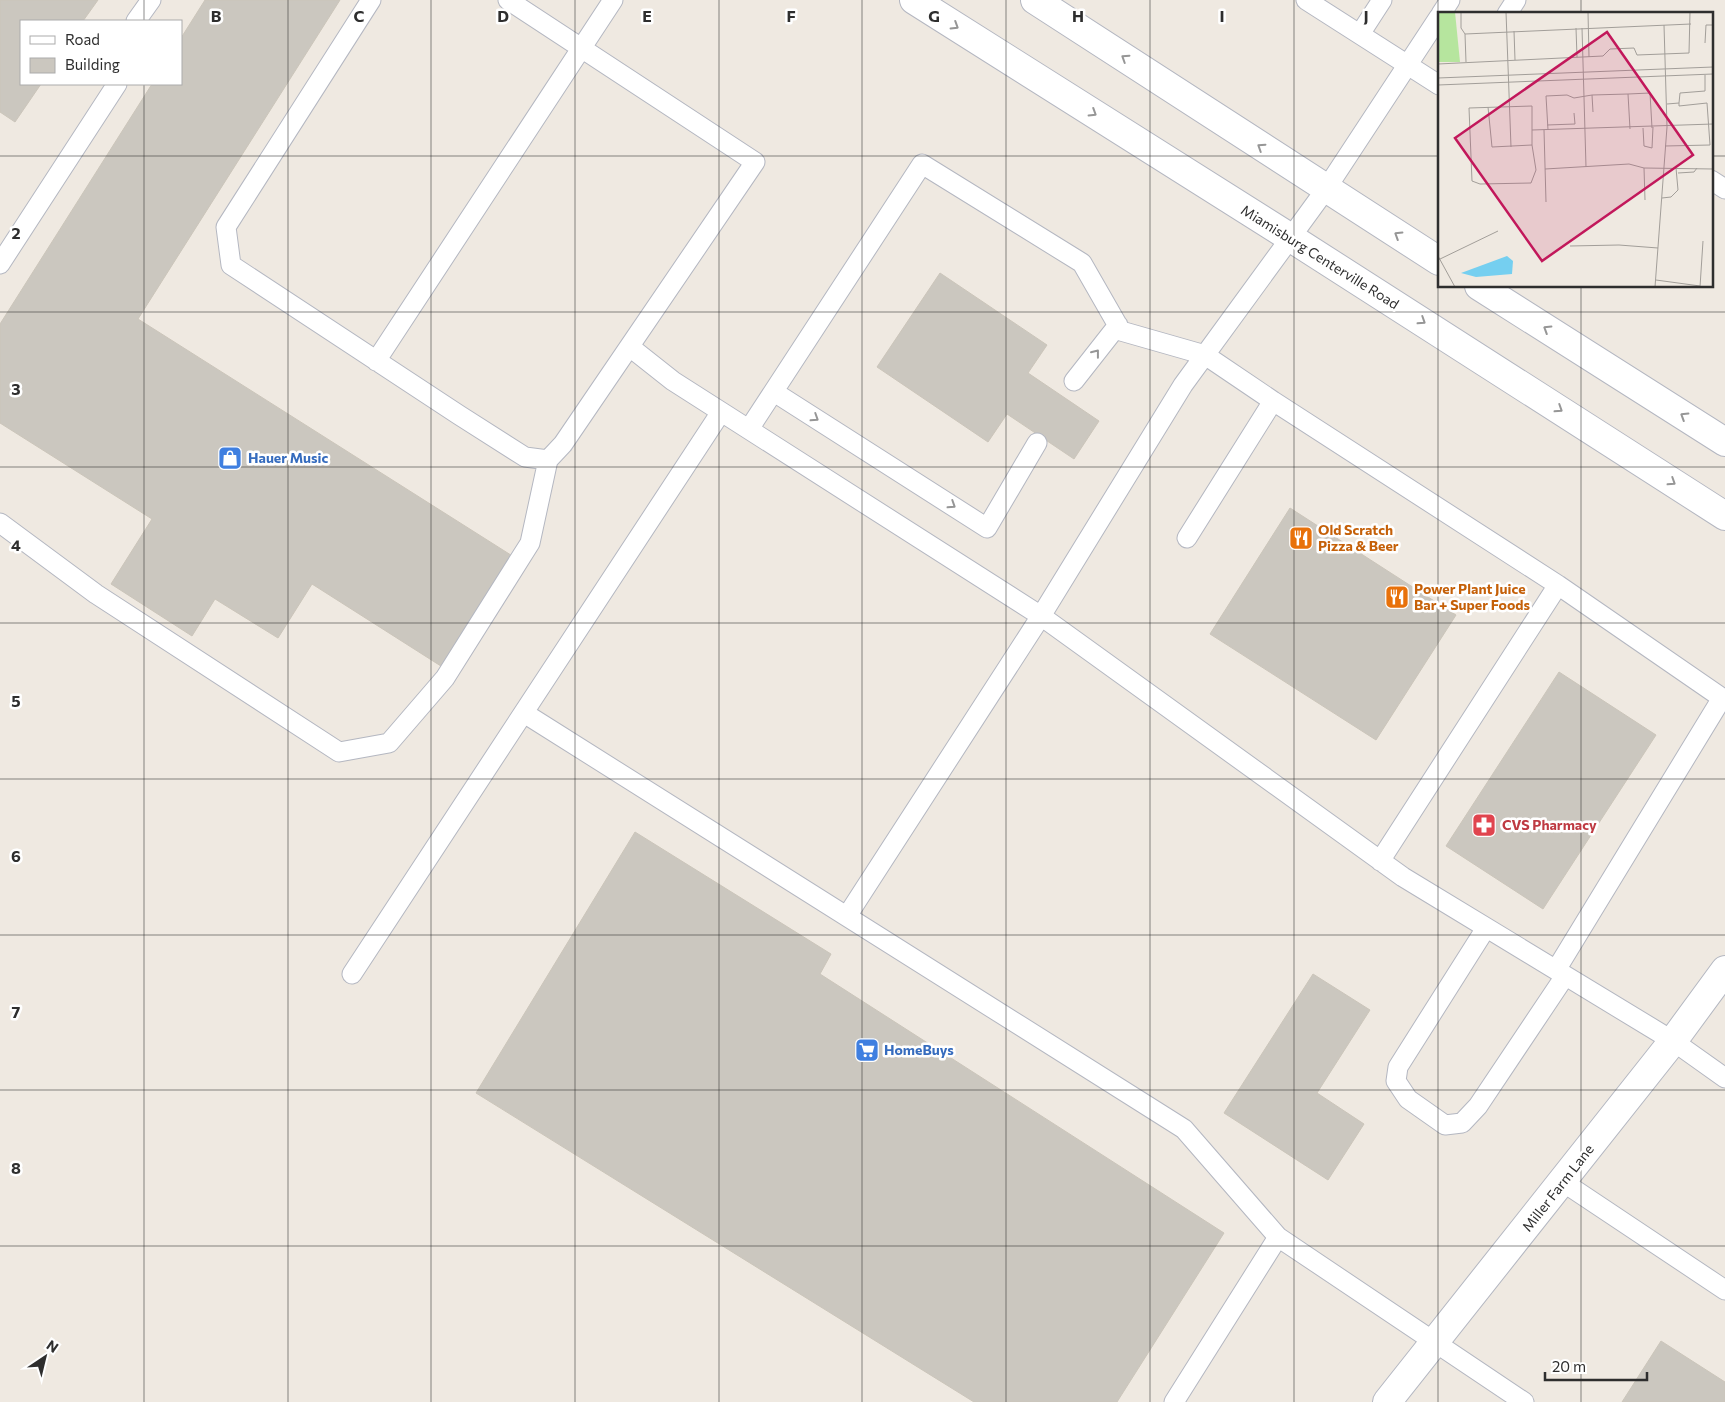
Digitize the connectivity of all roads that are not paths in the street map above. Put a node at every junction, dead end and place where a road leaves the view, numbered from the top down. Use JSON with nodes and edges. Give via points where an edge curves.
{"nodes":[{"id":1,"x":151,"y":0,"type":"edge"},
{"id":2,"x":371,"y":0,"type":"edge"},
{"id":3,"x":508,"y":0,"type":"edge"},
{"id":4,"x":613,"y":0,"type":"edge"},
{"id":5,"x":914,"y":0,"type":"edge"},
{"id":6,"x":1035,"y":0,"type":"edge"},
{"id":7,"x":1306,"y":0,"type":"edge"},
{"id":8,"x":1382,"y":0,"type":"edge"},
{"id":9,"x":1450,"y":0,"type":"edge"},
{"id":10,"x":1516,"y":0,"type":"edge"},
{"id":11,"x":1442,"y":12,"type":"edge"},
{"id":12,"x":1508,"y":12,"type":"edge"},
{"id":13,"x":1438,"y":18,"type":"edge"},
{"id":14,"x":137,"y":20,"type":"edge"},
{"id":15,"x":1360,"y":34,"type":"junction"},
{"id":16,"x":582,"y":48,"type":"junction"},
{"id":17,"x":1407,"y":65,"type":"junction"},
{"id":18,"x":1438,"y":84,"type":"edge"},
{"id":19,"x":116,"y":85,"type":"edge"},
{"id":20,"x":1712,"y":181,"type":"edge"},
{"id":21,"x":1326,"y":189,"type":"junction"},
{"id":22,"x":1725,"y":189,"type":"edge"},
{"id":23,"x":1291,"y":238,"type":"junction"},
{"id":24,"x":1438,"y":260,"type":"edge"},
{"id":25,"x":0,"y":264,"type":"edge"},
{"id":26,"x":1482,"y":288,"type":"edge"},
{"id":27,"x":1118,"y":326,"type":"junction"},
{"id":28,"x":630,"y":347,"type":"junction"},
{"id":29,"x":1205,"y":355,"type":"junction"},
{"id":30,"x":376,"y":361,"type":"junction"},
{"id":31,"x":1074,"y":382,"type":"dead end"},
{"id":32,"x":774,"y":392,"type":"junction"},
{"id":33,"x":1273,"y":401,"type":"junction"},
{"id":34,"x":722,"y":412,"type":"junction"},
{"id":35,"x":749,"y":429,"type":"junction"},
{"id":36,"x":1725,"y":442,"type":"edge"},
{"id":37,"x":1037,"y":443,"type":"dead end"},
{"id":38,"x":548,"y":460,"type":"junction"},
{"id":39,"x":1725,"y":516,"type":"edge"},
{"id":40,"x":0,"y":523,"type":"edge"},
{"id":41,"x":1187,"y":538,"type":"dead end"},
{"id":42,"x":1558,"y":584,"type":"junction"},
{"id":43,"x":1041,"y":616,"type":"junction"},
{"id":44,"x":524,"y":713,"type":"junction"},
{"id":45,"x":1380,"y":862,"type":"junction"},
{"id":46,"x":847,"y":916,"type":"junction"},
{"id":47,"x":1486,"y":928,"type":"junction"},
{"id":48,"x":1725,"y":970,"type":"edge"},
{"id":49,"x":1561,"y":973,"type":"junction"},
{"id":50,"x":352,"y":974,"type":"dead end"},
{"id":51,"x":1673,"y":1041,"type":"junction"},
{"id":52,"x":1725,"y":1078,"type":"edge"},
{"id":53,"x":1563,"y":1182,"type":"junction"},
{"id":54,"x":1278,"y":1237,"type":"junction"},
{"id":55,"x":1725,"y":1290,"type":"edge"},
{"id":56,"x":1435,"y":1343,"type":"junction"},
{"id":57,"x":1174,"y":1402,"type":"edge"},
{"id":58,"x":1387,"y":1402,"type":"edge"},
{"id":59,"x":1523,"y":1402,"type":"edge"}],
"edges":[{"from":1,"to":14,"type":"lane"},
{"from":2,"to":30,"type":"lane","via":[[226,227],[231,265]]},
{"from":3,"to":16,"type":"lane"},
{"from":4,"to":16,"type":"lane"},
{"from":5,"to":23,"type":"main road","name":"Miamisburg Centerville Road","one_way":true},
{"from":21,"to":6,"type":"main road","one_way":true},
{"from":7,"to":15,"type":"lane"},
{"from":8,"to":15,"type":"lane"},
{"from":9,"to":11,"type":"lane"},
{"from":10,"to":12,"type":"lane"},
{"from":13,"to":17,"type":"lane"},
{"from":15,"to":17,"type":"lane"},
{"from":16,"to":28,"type":"lane","via":[[754,162]]},
{"from":16,"to":30,"type":"lane"},
{"from":17,"to":18,"type":"lane"},
{"from":17,"to":21,"type":"lane"},
{"from":19,"to":25,"type":"lane"},
{"from":20,"to":22,"type":"lane"},
{"from":21,"to":23,"type":"lane"},
{"from":24,"to":21,"type":"main road","one_way":true},
{"from":23,"to":29,"type":"lane"},
{"from":23,"to":39,"type":"main road","name":"Miamisburg Centerville Road","one_way":true},
{"from":36,"to":26,"type":"main road","one_way":true},
{"from":27,"to":29,"type":"lane","via":[[1121,331]]},
{"from":31,"to":27,"type":"lane","one_way":true},
{"from":27,"to":32,"type":"lane","via":[[1082,263],[922,164]]},
{"from":28,"to":34,"type":"lane","via":[[673,381]]},
{"from":28,"to":38,"type":"lane","via":[[563,444]]},
{"from":29,"to":33,"type":"lane"},
{"from":29,"to":43,"type":"lane","via":[[1183,385]]},
{"from":30,"to":38,"type":"lane","via":[[525,457]]},
{"from":32,"to":35,"type":"lane"},
{"from":32,"to":37,"type":"lane","one_way":true,"via":[[987,528]]},
{"from":33,"to":41,"type":"lane"},
{"from":33,"to":42,"type":"lane"},
{"from":34,"to":35,"type":"lane"},
{"from":34,"to":44,"type":"lane"},
{"from":35,"to":43,"type":"lane"},
{"from":38,"to":40,"type":"lane","via":[[530,543],[445,678],[389,743],[339,752],[96,594]]},
{"from":42,"to":45,"type":"lane"},
{"from":42,"to":49,"type":"lane","via":[[1722,698]]},
{"from":43,"to":45,"type":"lane"},
{"from":43,"to":46,"type":"lane"},
{"from":44,"to":46,"type":"lane"},
{"from":44,"to":50,"type":"lane"},
{"from":45,"to":47,"type":"lane"},
{"from":46,"to":54,"type":"lane","via":[[1184,1128]]},
{"from":47,"to":49,"type":"lane"},
{"from":47,"to":49,"type":"lane","via":[[1398,1067],[1396,1081],[1408,1099],[1445,1125],[1462,1123],[1478,1106]]},
{"from":48,"to":51,"type":"main road","name":"Miller Farm Lane"},
{"from":49,"to":51,"type":"lane"},
{"from":51,"to":52,"type":"lane"},
{"from":51,"to":53,"type":"main road","name":"Miller Farm Lane"},
{"from":53,"to":55,"type":"lane"},
{"from":53,"to":56,"type":"main road","name":"Miller Farm Lane"},
{"from":54,"to":56,"type":"lane"},
{"from":54,"to":57,"type":"lane"},
{"from":56,"to":58,"type":"main road","name":"Miller Farm Lane"},
{"from":56,"to":59,"type":"lane"}]}
